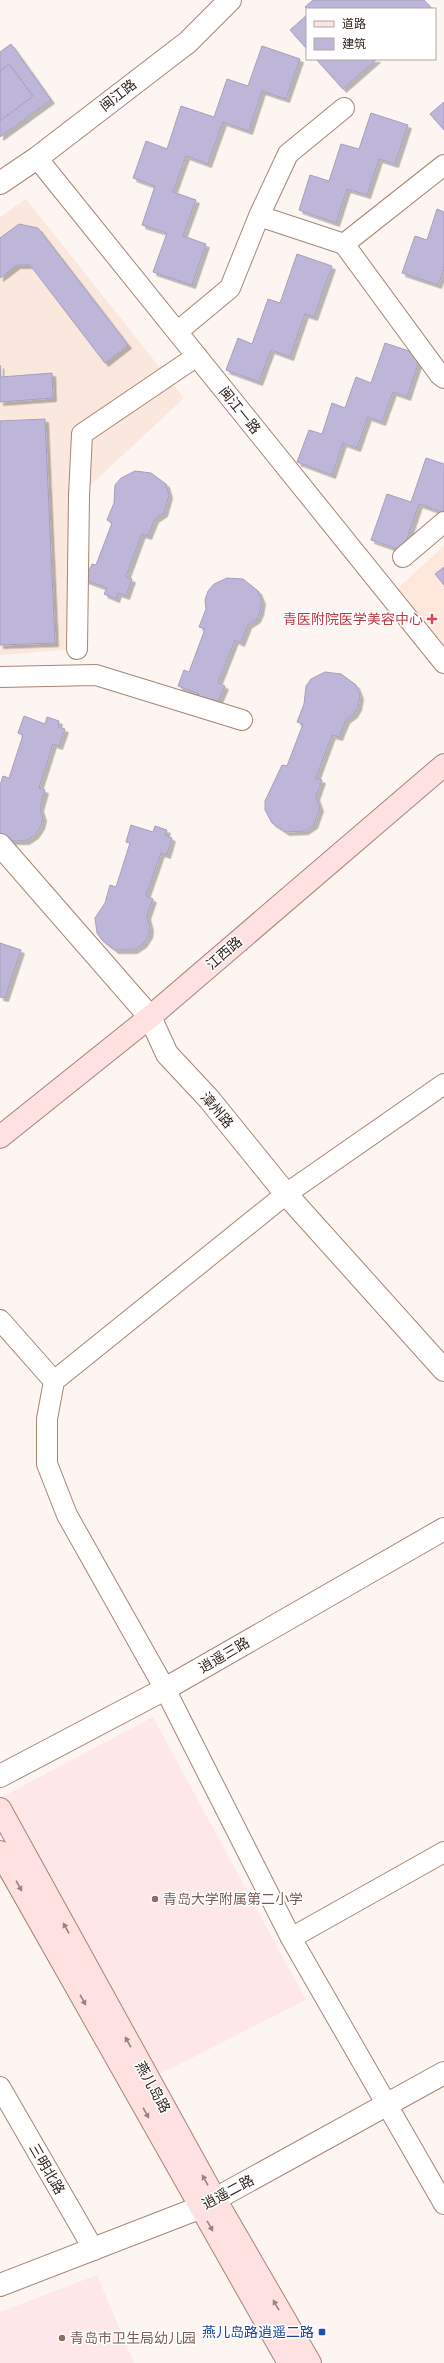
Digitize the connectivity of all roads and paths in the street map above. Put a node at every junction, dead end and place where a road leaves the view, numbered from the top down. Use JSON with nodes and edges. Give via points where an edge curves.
{"nodes":[{"id":1,"x":220,"y":3,"type":"edge"},
{"id":2,"x":344,"y":108,"type":"dead end"},
{"id":3,"x":37,"y":158,"type":"junction"},
{"id":4,"x":444,"y":165,"type":"edge"},
{"id":5,"x":0,"y":183,"type":"edge"},
{"id":6,"x":259,"y":216,"type":"junction"},
{"id":7,"x":344,"y":244,"type":"junction"},
{"id":8,"x":177,"y":332,"type":"junction"},
{"id":9,"x":197,"y":356,"type":"junction"},
{"id":10,"x":444,"y":378,"type":"edge"},
{"id":11,"x":444,"y":522,"type":"edge"},
{"id":12,"x":403,"y":558,"type":"dead end"},
{"id":13,"x":77,"y":649,"type":"dead end"},
{"id":14,"x":444,"y":663,"type":"edge"},
{"id":15,"x":0,"y":677,"type":"edge"},
{"id":16,"x":242,"y":720,"type":"dead end"},
{"id":17,"x":444,"y":765,"type":"edge"},
{"id":18,"x":0,"y":845,"type":"edge"},
{"id":19,"x":150,"y":1017,"type":"junction"},
{"id":20,"x":444,"y":1084,"type":"edge"},
{"id":21,"x":0,"y":1137,"type":"edge"},
{"id":22,"x":286,"y":1194,"type":"junction"},
{"id":23,"x":0,"y":1320,"type":"edge"},
{"id":24,"x":444,"y":1370,"type":"edge"},
{"id":25,"x":54,"y":1381,"type":"junction"},
{"id":26,"x":444,"y":1529,"type":"edge"},
{"id":27,"x":165,"y":1689,"type":"junction"},
{"id":28,"x":0,"y":1776,"type":"edge"},
{"id":29,"x":0,"y":1809,"type":"edge"},
{"id":30,"x":0,"y":1852,"type":"edge"},
{"id":31,"x":444,"y":1852,"type":"edge"},
{"id":32,"x":291,"y":1938,"type":"junction"},
{"id":33,"x":444,"y":2073,"type":"edge"},
{"id":34,"x":0,"y":2087,"type":"edge"},
{"id":35,"x":388,"y":2105,"type":"junction"},
{"id":36,"x":207,"y":2203,"type":"junction"},
{"id":37,"x":444,"y":2204,"type":"edge"},
{"id":38,"x":94,"y":2250,"type":"junction"},
{"id":39,"x":0,"y":2285,"type":"edge"},
{"id":40,"x":289,"y":2363,"type":"edge"},
{"id":41,"x":310,"y":2363,"type":"edge"}],
"edges":[{"from":1,"to":3,"type":"street","name":"闽江路","via":[[188,42]]},
{"from":2,"to":6,"type":"street","via":[[288,154]]},
{"from":3,"to":5,"type":"street","name":"闽江路"},
{"from":3,"to":8,"type":"street","name":"闽江一路"},
{"from":4,"to":7,"type":"street"},
{"from":6,"to":7,"type":"street"},
{"from":6,"to":8,"type":"street","via":[[230,288]]},
{"from":7,"to":10,"type":"street"},
{"from":8,"to":9,"type":"street","name":"闽江一路"},
{"from":9,"to":13,"type":"street","via":[[82,434]]},
{"from":9,"to":14,"type":"street","name":"闽江一路"},
{"from":11,"to":12,"type":"street"},
{"from":15,"to":16,"type":"street","via":[[96,675]]},
{"from":17,"to":19,"type":"main road","name":"江西路"},
{"from":18,"to":19,"type":"street","name":"漳州路"},
{"from":19,"to":21,"type":"main road","name":"江西路"},
{"from":19,"to":22,"type":"street","name":"漳州路","via":[[167,1054],[209,1099]]},
{"from":20,"to":22,"type":"street"},
{"from":22,"to":24,"type":"street","name":"漳州路"},
{"from":22,"to":25,"type":"street"},
{"from":23,"to":25,"type":"street"},
{"from":25,"to":27,"type":"street","via":[[47,1419],[47,1464],[67,1515]]},
{"from":26,"to":27,"type":"street","name":"逍遥三路"},
{"from":27,"to":28,"type":"street","name":"逍遥三路"},
{"from":27,"to":32,"type":"street"},
{"from":36,"to":29,"type":"main road","name":"燕儿岛路","one_way":true},
{"from":30,"to":36,"type":"main road","name":"燕儿岛路","one_way":true},
{"from":31,"to":32,"type":"street"},
{"from":32,"to":35,"type":"street"},
{"from":33,"to":35,"type":"street","name":"逍遥二路"},
{"from":34,"to":38,"type":"street","name":"三明北路"},
{"from":35,"to":36,"type":"street","name":"逍遥二路"},
{"from":35,"to":37,"type":"street"},
{"from":36,"to":38,"type":"street","name":"逍遥二路"},
{"from":36,"to":40,"type":"main road","name":"燕儿岛路","one_way":true},
{"from":41,"to":36,"type":"main road","name":"燕儿岛路","one_way":true},
{"from":38,"to":39,"type":"street","name":"逍遥二路"}]}
